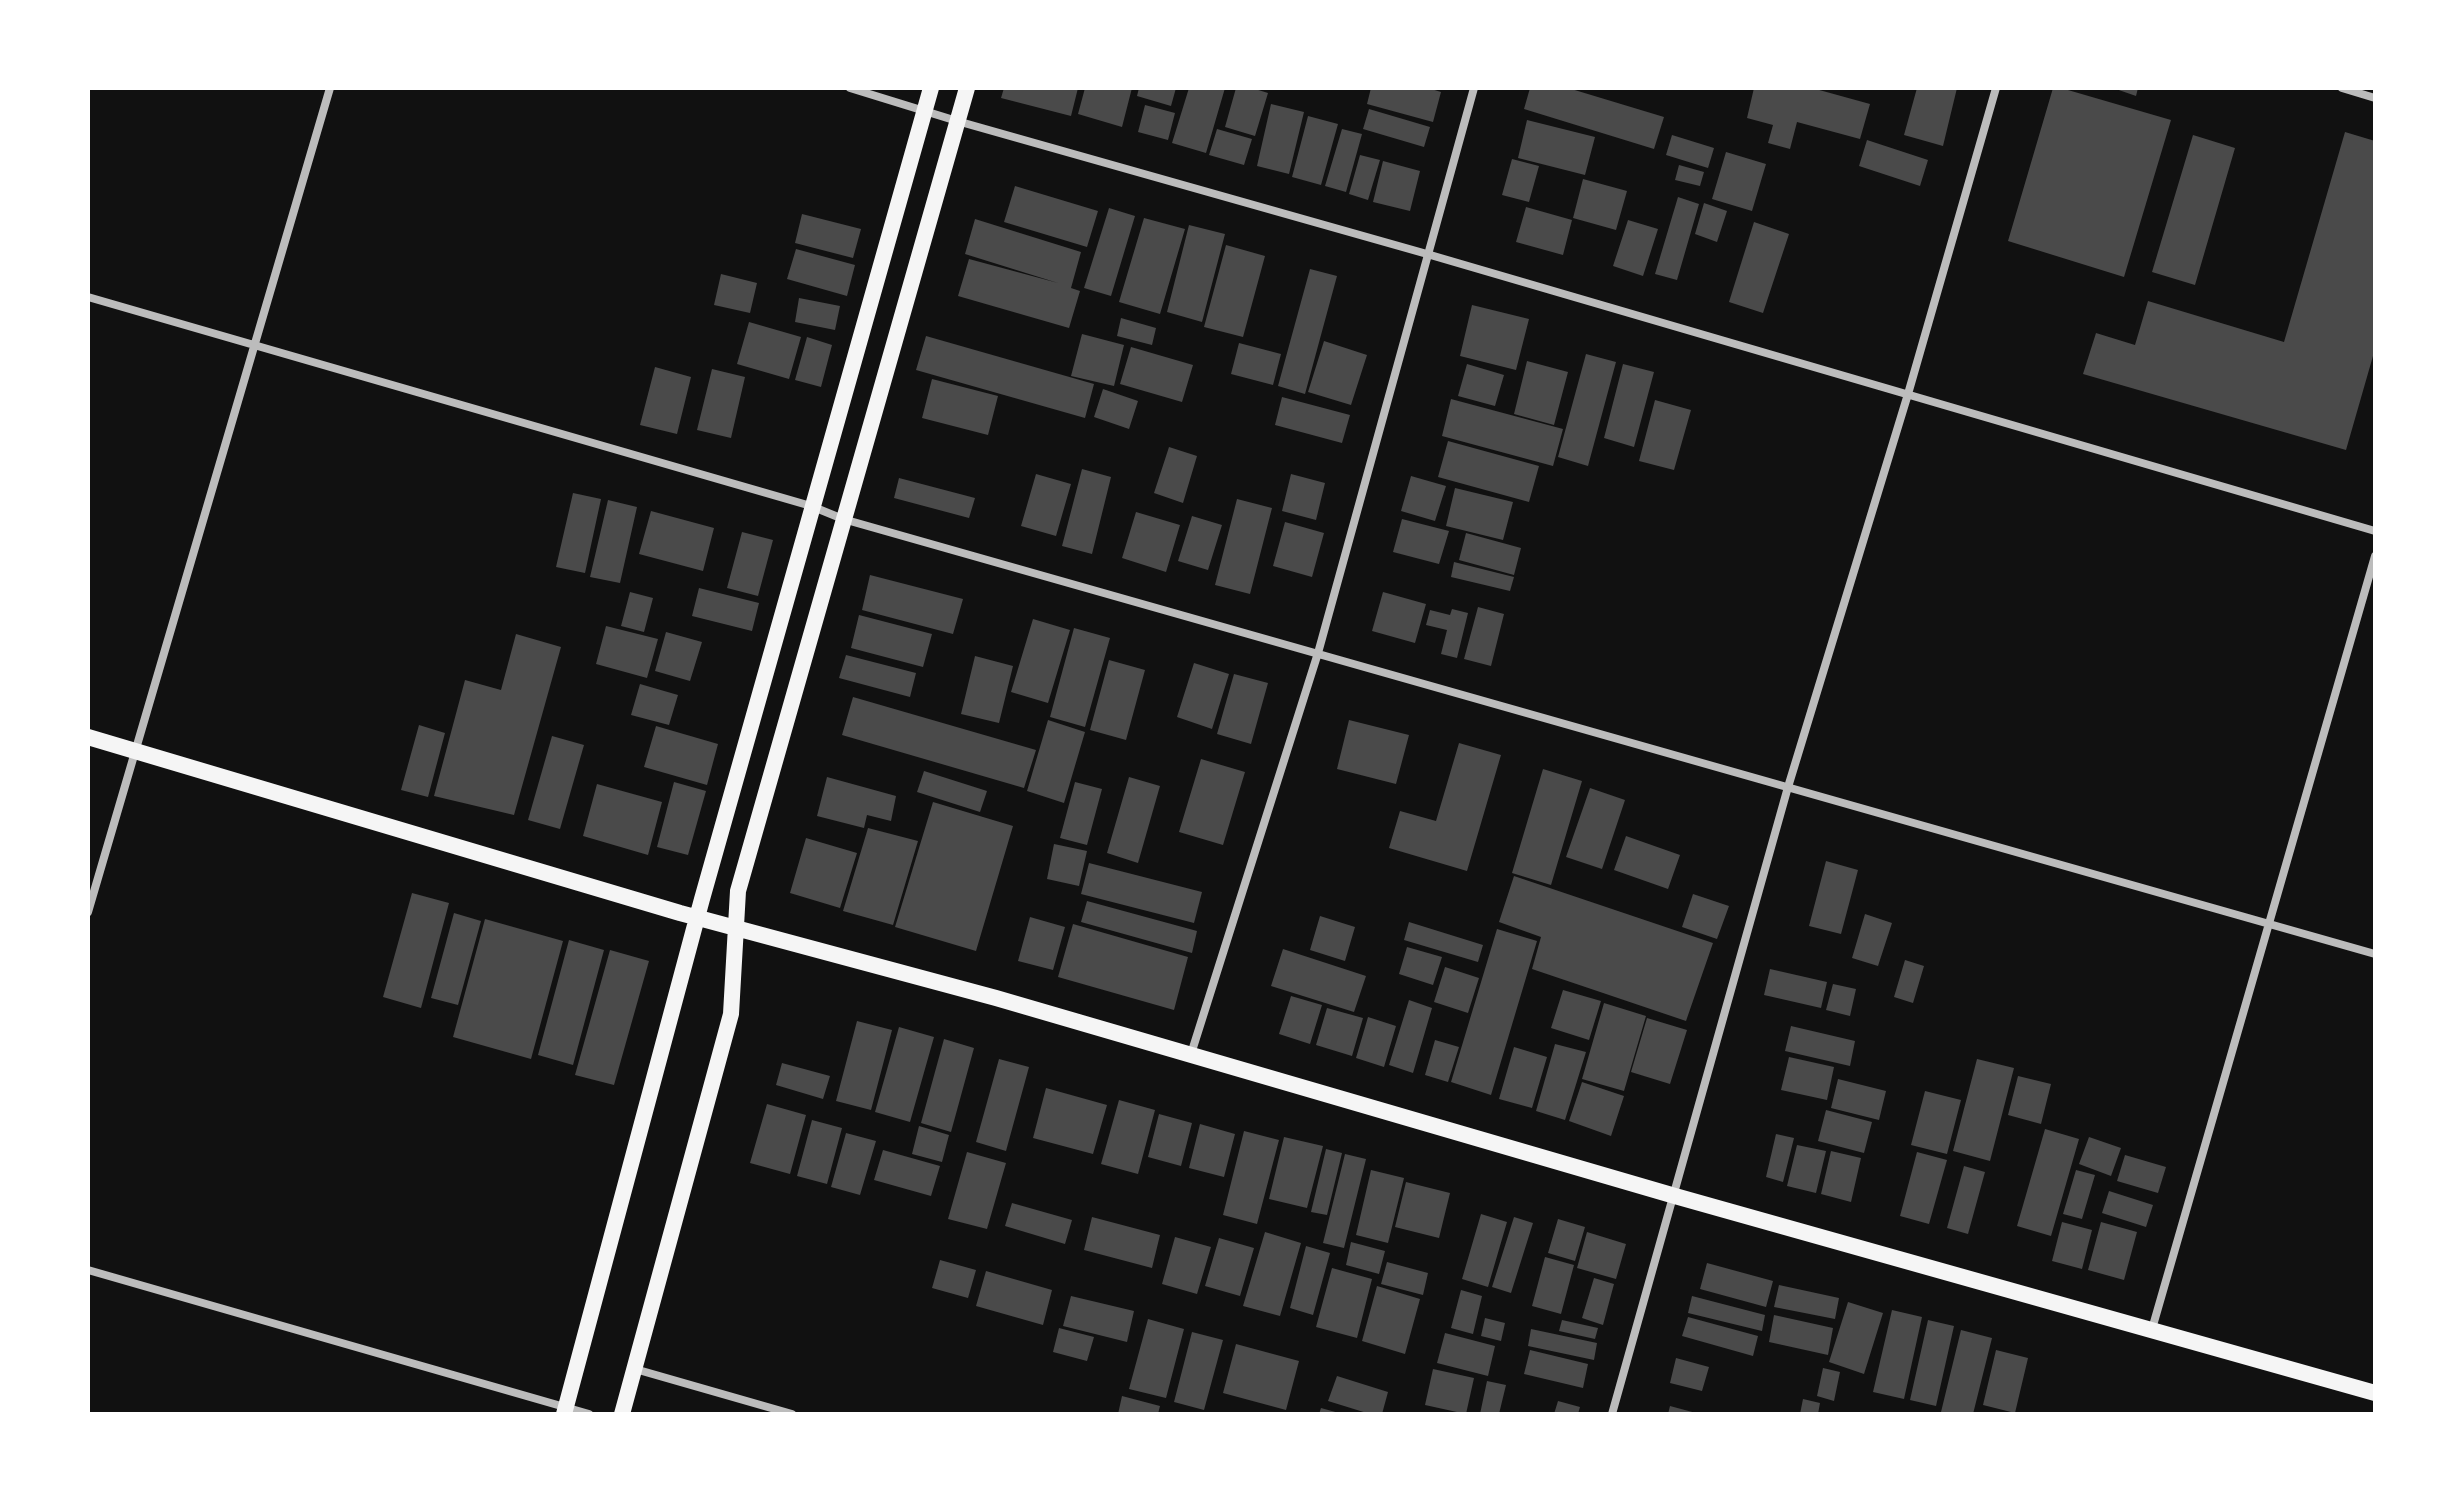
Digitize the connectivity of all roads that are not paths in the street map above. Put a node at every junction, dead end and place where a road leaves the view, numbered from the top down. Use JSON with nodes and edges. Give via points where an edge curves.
{"nodes":[{"id":1,"x":330,"y":88,"type":"edge"},
{"id":2,"x":850,"y":88,"type":"edge"},
{"id":3,"x":931,"y":88,"type":"edge"},
{"id":4,"x":967,"y":88,"type":"edge"},
{"id":5,"x":1474,"y":88,"type":"edge"},
{"id":6,"x":1996,"y":88,"type":"edge"},
{"id":7,"x":2342,"y":88,"type":"edge"},
{"id":8,"x":2375,"y":98,"type":"edge"},
{"id":9,"x":925,"y":109,"type":"junction"},
{"id":10,"x":957,"y":121,"type":"junction"},
{"id":11,"x":1427,"y":254,"type":"junction"},
{"id":12,"x":88,"y":297,"type":"edge"},
{"id":13,"x":257,"y":344,"type":"junction"},
{"id":14,"x":1908,"y":394,"type":"junction"},
{"id":15,"x":811,"y":506,"type":"junction"},
{"id":16,"x":843,"y":519,"type":"junction"},
{"id":17,"x":2375,"y":531,"type":"edge"},
{"id":18,"x":2375,"y":556,"type":"edge"},
{"id":19,"x":1318,"y":653,"type":"junction"},
{"id":20,"x":88,"y":737,"type":"edge"},
{"id":21,"x":134,"y":750,"type":"junction"},
{"id":22,"x":1788,"y":787,"type":"junction"},
{"id":23,"x":88,"y":912,"type":"edge"},
{"id":24,"x":698,"y":918,"type":"junction"},
{"id":25,"x":2269,"y":925,"type":"junction"},
{"id":26,"x":737,"y":929,"type":"junction"},
{"id":27,"x":2375,"y":954,"type":"edge"},
{"id":28,"x":1191,"y":1055,"type":"junction"},
{"id":29,"x":1675,"y":1196,"type":"junction"},
{"id":30,"x":88,"y":1270,"type":"edge"},
{"id":31,"x":2152,"y":1329,"type":"junction"},
{"id":32,"x":635,"y":1369,"type":"junction"},
{"id":33,"x":2375,"y":1393,"type":"edge"},
{"id":34,"x":565,"y":1411,"type":"edge"},
{"id":35,"x":589,"y":1414,"type":"edge"},
{"id":36,"x":622,"y":1414,"type":"edge"},
{"id":37,"x":792,"y":1414,"type":"edge"},
{"id":38,"x":1612,"y":1414,"type":"edge"}],
"edges":[{"from":1,"to":13,"type":"street"},
{"from":2,"to":9,"type":"street"},
{"from":3,"to":9,"type":"main road"},
{"from":4,"to":10,"type":"main road"},
{"from":5,"to":11,"type":"street"},
{"from":6,"to":14,"type":"street"},
{"from":7,"to":8,"type":"street"},
{"from":9,"to":10,"type":"street"},
{"from":9,"to":15,"type":"main road"},
{"from":10,"to":11,"type":"street"},
{"from":10,"to":16,"type":"main road"},
{"from":11,"to":14,"type":"street"},
{"from":11,"to":19,"type":"street"},
{"from":12,"to":13,"type":"street"},
{"from":13,"to":15,"type":"street"},
{"from":13,"to":21,"type":"street"},
{"from":14,"to":17,"type":"street"},
{"from":14,"to":22,"type":"street"},
{"from":15,"to":16,"type":"street"},
{"from":15,"to":24,"type":"main road"},
{"from":16,"to":19,"type":"street"},
{"from":16,"to":26,"type":"main road","via":[[738,891]]},
{"from":18,"to":25,"type":"street"},
{"from":19,"to":22,"type":"street"},
{"from":19,"to":28,"type":"street"},
{"from":20,"to":21,"type":"main road"},
{"from":21,"to":23,"type":"street"},
{"from":21,"to":24,"type":"main road"},
{"from":22,"to":25,"type":"street"},
{"from":22,"to":29,"type":"street"},
{"from":24,"to":26,"type":"main road"},
{"from":24,"to":34,"type":"main road"},
{"from":25,"to":27,"type":"street"},
{"from":25,"to":31,"type":"street"},
{"from":26,"to":28,"type":"main road"},
{"from":26,"to":32,"type":"main road","via":[[731,1014]]},
{"from":28,"to":29,"type":"main road"},
{"from":29,"to":31,"type":"main road"},
{"from":29,"to":38,"type":"street"},
{"from":30,"to":34,"type":"street"},
{"from":31,"to":33,"type":"main road"},
{"from":32,"to":36,"type":"main road"},
{"from":32,"to":37,"type":"street"},
{"from":34,"to":35,"type":"street"}]}
